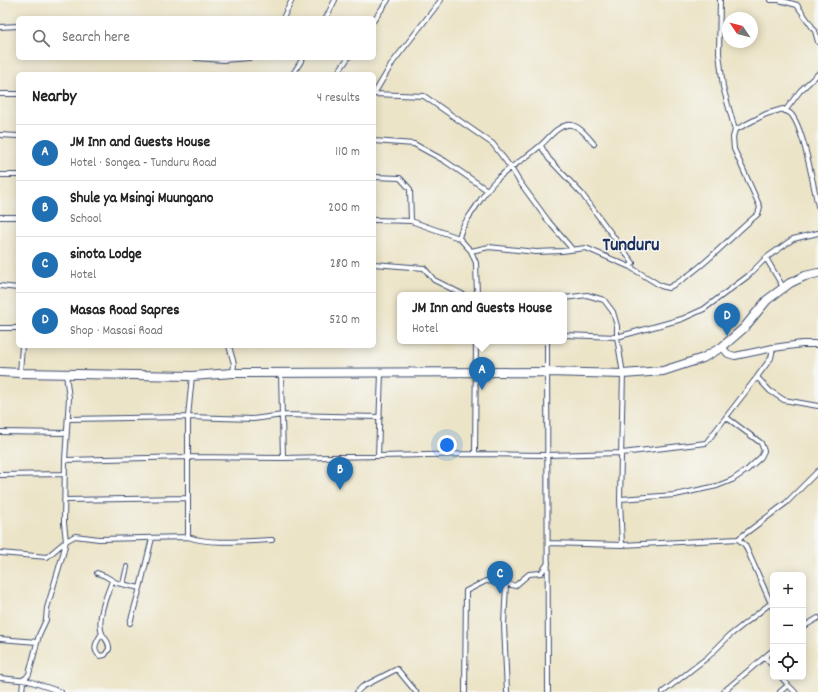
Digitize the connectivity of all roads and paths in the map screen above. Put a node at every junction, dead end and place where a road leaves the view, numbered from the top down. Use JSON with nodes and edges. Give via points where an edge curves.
{"nodes":[{"id":1,"x":292,"y":0,"type":"edge"},
{"id":2,"x":336,"y":0,"type":"edge"},
{"id":3,"x":388,"y":0,"type":"edge"},
{"id":4,"x":441,"y":0,"type":"edge"},
{"id":5,"x":720,"y":0,"type":"edge"},
{"id":6,"x":770,"y":0,"type":"edge"},
{"id":7,"x":284,"y":16,"type":"edge"},
{"id":8,"x":327,"y":16,"type":"edge"},
{"id":9,"x":376,"y":17,"type":"edge"},
{"id":10,"x":16,"y":26,"type":"edge"},
{"id":11,"x":0,"y":27,"type":"edge"},
{"id":12,"x":818,"y":42,"type":"edge"},
{"id":13,"x":301,"y":60,"type":"edge"},
{"id":14,"x":347,"y":60,"type":"edge"},
{"id":15,"x":294,"y":72,"type":"edge"},
{"id":16,"x":338,"y":72,"type":"edge"},
{"id":17,"x":818,"y":74,"type":"edge"},
{"id":18,"x":376,"y":91,"type":"edge"},
{"id":19,"x":0,"y":94,"type":"edge"},
{"id":20,"x":16,"y":94,"type":"edge"},
{"id":21,"x":376,"y":94,"type":"edge"},
{"id":22,"x":785,"y":111,"type":"junction"},
{"id":23,"x":735,"y":130,"type":"junction"},
{"id":24,"x":0,"y":136,"type":"edge"},
{"id":25,"x":16,"y":136,"type":"edge"},
{"id":26,"x":376,"y":141,"type":"edge"},
{"id":27,"x":594,"y":144,"type":"dead end"},
{"id":28,"x":541,"y":146,"type":"junction"},
{"id":29,"x":511,"y":168,"type":"junction"},
{"id":30,"x":0,"y":175,"type":"edge"},
{"id":31,"x":16,"y":175,"type":"edge"},
{"id":32,"x":376,"y":177,"type":"edge"},
{"id":33,"x":487,"y":190,"type":"junction"},
{"id":34,"x":818,"y":206,"type":"edge"},
{"id":35,"x":0,"y":217,"type":"edge"},
{"id":36,"x":16,"y":217,"type":"edge"},
{"id":37,"x":376,"y":220,"type":"edge"},
{"id":38,"x":410,"y":221,"type":"junction"},
{"id":39,"x":818,"y":233,"type":"edge"},
{"id":40,"x":459,"y":238,"type":"junction"},
{"id":41,"x":572,"y":249,"type":"junction"},
{"id":42,"x":471,"y":251,"type":"junction"},
{"id":43,"x":766,"y":258,"type":"junction"},
{"id":44,"x":376,"y":264,"type":"edge"},
{"id":45,"x":630,"y":267,"type":"junction"},
{"id":46,"x":818,"y":272,"type":"edge"},
{"id":47,"x":0,"y":286,"type":"edge"},
{"id":48,"x":783,"y":287,"type":"junction"},
{"id":49,"x":16,"y":288,"type":"edge"},
{"id":50,"x":458,"y":292,"type":"edge"},
{"id":51,"x":477,"y":292,"type":"edge"},
{"id":52,"x":567,"y":298,"type":"edge"},
{"id":53,"x":0,"y":328,"type":"edge"},
{"id":54,"x":16,"y":328,"type":"edge"},
{"id":55,"x":567,"y":336,"type":"edge"},
{"id":56,"x":617,"y":337,"type":"junction"},
{"id":57,"x":476,"y":344,"type":"edge"},
{"id":58,"x":547,"y":344,"type":"edge"},
{"id":59,"x":818,"y":344,"type":"edge"},
{"id":60,"x":722,"y":347,"type":"junction"},
{"id":61,"x":22,"y":348,"type":"edge"},
{"id":62,"x":230,"y":348,"type":"edge"},
{"id":63,"x":773,"y":348,"type":"junction"},
{"id":64,"x":0,"y":372,"type":"edge"},
{"id":65,"x":381,"y":372,"type":"junction"},
{"id":66,"x":476,"y":372,"type":"junction"},
{"id":67,"x":547,"y":372,"type":"junction"},
{"id":68,"x":20,"y":373,"type":"junction"},
{"id":69,"x":233,"y":373,"type":"junction"},
{"id":70,"x":281,"y":373,"type":"junction"},
{"id":71,"x":66,"y":374,"type":"junction"},
{"id":72,"x":623,"y":374,"type":"junction"},
{"id":73,"x":192,"y":376,"type":"junction"},
{"id":74,"x":757,"y":378,"type":"junction"},
{"id":75,"x":818,"y":406,"type":"edge"},
{"id":76,"x":283,"y":415,"type":"junction"},
{"id":77,"x":188,"y":417,"type":"junction"},
{"id":78,"x":380,"y":417,"type":"junction"},
{"id":79,"x":726,"y":417,"type":"junction"},
{"id":80,"x":68,"y":419,"type":"junction"},
{"id":81,"x":0,"y":432,"type":"edge"},
{"id":82,"x":67,"y":433,"type":"junction"},
{"id":83,"x":475,"y":454,"type":"junction"},
{"id":84,"x":622,"y":454,"type":"junction"},
{"id":85,"x":547,"y":455,"type":"junction"},
{"id":86,"x":378,"y":456,"type":"junction"},
{"id":87,"x":188,"y":457,"type":"junction"},
{"id":88,"x":283,"y":458,"type":"junction"},
{"id":89,"x":65,"y":460,"type":"junction"},
{"id":90,"x":818,"y":471,"type":"edge"},
{"id":91,"x":65,"y":474,"type":"junction"},
{"id":92,"x":0,"y":475,"type":"edge"},
{"id":93,"x":188,"y":498,"type":"junction"},
{"id":94,"x":620,"y":499,"type":"junction"},
{"id":95,"x":65,"y":500,"type":"junction"},
{"id":96,"x":188,"y":537,"type":"junction"},
{"id":97,"x":152,"y":538,"type":"junction"},
{"id":98,"x":738,"y":538,"type":"junction"},
{"id":99,"x":272,"y":540,"type":"dead end"},
{"id":100,"x":66,"y":541,"type":"junction"},
{"id":101,"x":548,"y":544,"type":"junction"},
{"id":102,"x":622,"y":545,"type":"junction"},
{"id":103,"x":0,"y":553,"type":"edge"},
{"id":104,"x":548,"y":562,"type":"junction"},
{"id":105,"x":127,"y":567,"type":"dead end"},
{"id":106,"x":97,"y":573,"type":"dead end"},
{"id":107,"x":112,"y":581,"type":"junction"},
{"id":108,"x":123,"y":584,"type":"junction"},
{"id":109,"x":506,"y":584,"type":"junction"},
{"id":110,"x":140,"y":588,"type":"junction"},
{"id":111,"x":770,"y":601,"type":"edge"},
{"id":112,"x":770,"y":604,"type":"edge"},
{"id":113,"x":818,"y":618,"type":"edge"},
{"id":114,"x":130,"y":623,"type":"dead end"},
{"id":115,"x":806,"y":626,"type":"edge"},
{"id":116,"x":102,"y":633,"type":"junction"},
{"id":117,"x":0,"y":639,"type":"edge"},
{"id":118,"x":38,"y":642,"type":"junction"},
{"id":119,"x":770,"y":653,"type":"edge"},
{"id":120,"x":765,"y":657,"type":"junction"},
{"id":121,"x":770,"y":663,"type":"edge"},
{"id":122,"x":0,"y":678,"type":"edge"},
{"id":123,"x":784,"y":680,"type":"edge"},
{"id":124,"x":23,"y":681,"type":"junction"},
{"id":125,"x":788,"y":685,"type":"junction"},
{"id":126,"x":50,"y":688,"type":"junction"},
{"id":127,"x":22,"y":692,"type":"edge"},
{"id":128,"x":52,"y":692,"type":"edge"},
{"id":129,"x":61,"y":692,"type":"edge"},
{"id":130,"x":357,"y":692,"type":"edge"},
{"id":131,"x":416,"y":692,"type":"edge"},
{"id":132,"x":465,"y":692,"type":"edge"},
{"id":133,"x":507,"y":692,"type":"edge"},
{"id":134,"x":548,"y":692,"type":"edge"},
{"id":135,"x":663,"y":692,"type":"edge"},
{"id":136,"x":723,"y":692,"type":"edge"},
{"id":137,"x":780,"y":692,"type":"edge"},
{"id":138,"x":795,"y":692,"type":"edge"}],
"edges":[{"from":1,"to":7,"type":"street"},
{"from":2,"to":8,"type":"street"},
{"from":3,"to":9,"type":"street"},
{"from":4,"to":18,"type":"street","via":[[393,62]]},
{"from":5,"to":23,"type":"street","via":[[719,53],[723,87]]},
{"from":6,"to":12,"type":"street","via":[[797,4],[815,31]]},
{"from":10,"to":11,"type":"street"},
{"from":13,"to":15,"type":"street"},
{"from":14,"to":16,"type":"street"},
{"from":17,"to":22,"type":"street","via":[[800,90]]},
{"from":19,"to":20,"type":"street"},
{"from":21,"to":29,"type":"street","via":[[424,96],[492,144]]},
{"from":22,"to":23,"type":"street","via":[[783,109],[766,114]]},
{"from":22,"to":34,"type":"street","via":[[798,127]]},
{"from":23,"to":45,"type":"street","via":[[734,149],[760,207],[758,214],[692,272],[668,288]]},
{"from":24,"to":25,"type":"street"},
{"from":26,"to":33,"type":"street","via":[[414,144],[445,161]]},
{"from":27,"to":28,"type":"street","via":[[583,132],[569,124],[560,127]]},
{"from":28,"to":29,"type":"street"},
{"from":28,"to":45,"type":"street","via":[[549,159],[582,194],[632,263]]},
{"from":29,"to":33,"type":"street"},
{"from":29,"to":41,"type":"street","via":[[549,222]]},
{"from":30,"to":31,"type":"street"},
{"from":32,"to":38,"type":"street","via":[[400,178],[410,189]]},
{"from":33,"to":40,"type":"street","via":[[464,224]]},
{"from":35,"to":36,"type":"street"},
{"from":37,"to":38,"type":"street"},
{"from":38,"to":40,"type":"street"},
{"from":39,"to":43,"type":"street","via":[[793,239]]},
{"from":40,"to":42,"type":"street"},
{"from":41,"to":42,"type":"street","via":[[536,252],[489,247]]},
{"from":41,"to":45,"type":"street","via":[[586,248]]},
{"from":42,"to":51,"type":"street","via":[[476,263]]},
{"from":43,"to":48,"type":"street"},
{"from":43,"to":56,"type":"street","via":[[748,276],[704,309],[682,319]]},
{"from":44,"to":50,"type":"street","via":[[424,268],[434,280]]},
{"from":46,"to":48,"type":"highway"},
{"from":47,"to":49,"type":"street"},
{"from":48,"to":60,"type":"highway"},
{"from":52,"to":56,"type":"street","via":[[587,295],[604,300],[613,312]]},
{"from":53,"to":54,"type":"street"},
{"from":55,"to":56,"type":"street"},
{"from":56,"to":72,"type":"street"},
{"from":57,"to":66,"type":"street"},
{"from":58,"to":67,"type":"street"},
{"from":59,"to":63,"type":"main road"},
{"from":60,"to":63,"type":"main road","via":[[728,354],[735,356]]},
{"from":60,"to":72,"type":"highway","via":[[703,358],[663,371]]},
{"from":61,"to":68,"type":"street"},
{"from":62,"to":69,"type":"street"},
{"from":63,"to":74,"type":"street","via":[[771,358]]},
{"from":64,"to":68,"type":"highway"},
{"from":65,"to":66,"type":"highway"},
{"from":65,"to":70,"type":"highway"},
{"from":65,"to":78,"type":"street"},
{"from":66,"to":67,"type":"highway"},
{"from":66,"to":83,"type":"street"},
{"from":67,"to":72,"type":"highway"},
{"from":67,"to":85,"type":"street"},
{"from":68,"to":71,"type":"highway"},
{"from":69,"to":70,"type":"highway"},
{"from":69,"to":73,"type":"highway"},
{"from":70,"to":76,"type":"street"},
{"from":71,"to":73,"type":"highway"},
{"from":71,"to":80,"type":"street"},
{"from":72,"to":84,"type":"street"},
{"from":73,"to":77,"type":"street"},
{"from":74,"to":75,"type":"street","via":[[784,400]]},
{"from":74,"to":79,"type":"street"},
{"from":76,"to":77,"type":"street","via":[[253,419]]},
{"from":76,"to":78,"type":"street"},
{"from":76,"to":88,"type":"street"},
{"from":77,"to":80,"type":"street"},
{"from":77,"to":87,"type":"street"},
{"from":78,"to":86,"type":"street"},
{"from":79,"to":84,"type":"street","via":[[706,443]]},
{"from":79,"to":94,"type":"street","via":[[761,443],[764,451],[761,457],[747,470],[717,486],[675,495]]},
{"from":80,"to":82,"type":"street"},
{"from":81,"to":82,"type":"street"},
{"from":82,"to":89,"type":"street"},
{"from":83,"to":85,"type":"street"},
{"from":83,"to":86,"type":"street"},
{"from":84,"to":85,"type":"street"},
{"from":84,"to":94,"type":"street"},
{"from":85,"to":101,"type":"street"},
{"from":86,"to":88,"type":"street"},
{"from":87,"to":88,"type":"street"},
{"from":87,"to":89,"type":"street"},
{"from":87,"to":93,"type":"street"},
{"from":89,"to":91,"type":"street"},
{"from":90,"to":98,"type":"street","via":[[786,503]]},
{"from":91,"to":92,"type":"street"},
{"from":91,"to":95,"type":"street"},
{"from":93,"to":95,"type":"street"},
{"from":93,"to":96,"type":"street"},
{"from":94,"to":102,"type":"street"},
{"from":95,"to":100,"type":"street"},
{"from":96,"to":97,"type":"street"},
{"from":96,"to":99,"type":"street","via":[[213,541]]},
{"from":97,"to":100,"type":"street","via":[[99,540],[75,536]]},
{"from":97,"to":110,"type":"street"},
{"from":98,"to":102,"type":"street"},
{"from":98,"to":111,"type":"street","via":[[745,545]]},
{"from":100,"to":103,"type":"street","via":[[47,556]]},
{"from":100,"to":118,"type":"street"},
{"from":101,"to":102,"type":"street"},
{"from":101,"to":104,"type":"street"},
{"from":104,"to":109,"type":"street","via":[[541,573],[529,574],[514,586]]},
{"from":104,"to":134,"type":"street"},
{"from":105,"to":108,"type":"street"},
{"from":106,"to":107,"type":"street"},
{"from":107,"to":108,"type":"street"},
{"from":107,"to":116,"type":"street","via":[[100,623]]},
{"from":108,"to":110,"type":"street"},
{"from":109,"to":132,"type":"street","via":[[486,582],[466,591]]},
{"from":109,"to":133,"type":"street","via":[[504,624]]},
{"from":110,"to":114,"type":"street"},
{"from":112,"to":135,"type":"street"},
{"from":113,"to":115,"type":"street"},
{"from":116,"to":116,"type":"street","via":[[109,643],[109,649],[106,655],[100,656],[95,647]]},
{"from":117,"to":118,"type":"street"},
{"from":118,"to":124,"type":"street","via":[[29,674]]},
{"from":119,"to":120,"type":"street"},
{"from":120,"to":121,"type":"street"},
{"from":120,"to":136,"type":"street"},
{"from":122,"to":124,"type":"street"},
{"from":123,"to":125,"type":"street"},
{"from":124,"to":126,"type":"street"},
{"from":124,"to":127,"type":"street"},
{"from":125,"to":137,"type":"street"},
{"from":125,"to":138,"type":"street"},
{"from":126,"to":128,"type":"street"},
{"from":126,"to":129,"type":"street"},
{"from":130,"to":131,"type":"street","via":[[397,669]]}]}
